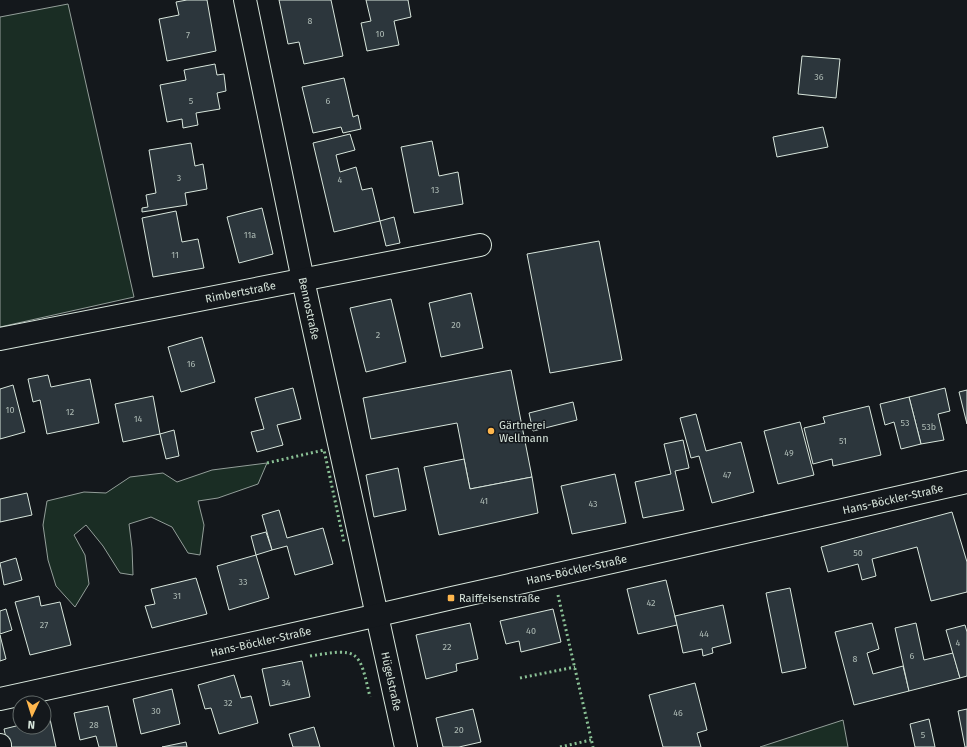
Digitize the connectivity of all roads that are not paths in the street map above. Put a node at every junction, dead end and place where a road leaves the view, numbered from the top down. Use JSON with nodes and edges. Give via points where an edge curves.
{"nodes":[{"id":1,"x":245,"y":0,"type":"edge"},
{"id":2,"x":480,"y":246,"type":"dead end"},
{"id":3,"x":303,"y":280,"type":"junction"},
{"id":4,"x":0,"y":339,"type":"edge"},
{"id":5,"x":967,"y":482,"type":"edge"},
{"id":6,"x":379,"y":616,"type":"junction"},
{"id":7,"x":0,"y":699,"type":"edge"},
{"id":8,"x":406,"y":747,"type":"edge"}],
"edges":[{"from":1,"to":3,"type":"street","name":"Bennostraße"},
{"from":2,"to":3,"type":"street","name":"Rimbertstraße"},
{"from":3,"to":4,"type":"street","name":"Rimbertstraße"},
{"from":3,"to":6,"type":"street","name":"Bennostraße"},
{"from":5,"to":6,"type":"street","name":"Hans-Böckler-Straße"},
{"from":6,"to":7,"type":"street","name":"Hans-Böckler-Straße"},
{"from":6,"to":8,"type":"street","name":"Hügelstraße"}]}
